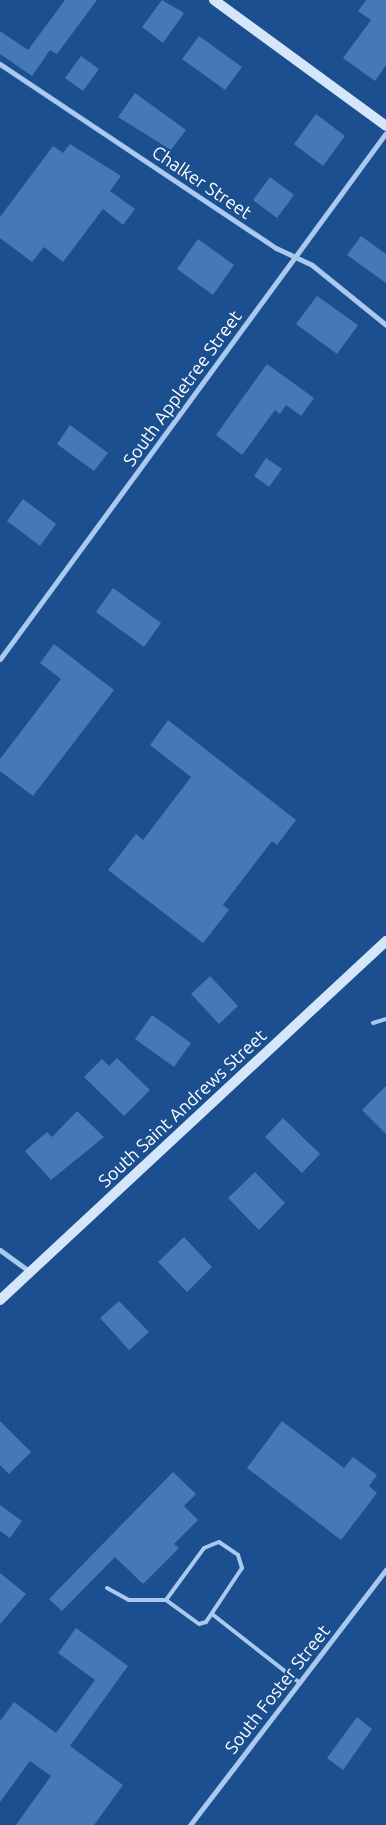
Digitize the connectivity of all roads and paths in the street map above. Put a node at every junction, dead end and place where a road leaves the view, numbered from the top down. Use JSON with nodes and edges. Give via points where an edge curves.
{"nodes":[{"id":1,"x":214,"y":0,"type":"edge"},
{"id":2,"x":0,"y":64,"type":"edge"},
{"id":3,"x":386,"y":126,"type":"edge"},
{"id":4,"x":386,"y":133,"type":"edge"},
{"id":5,"x":295,"y":257,"type":"junction"},
{"id":6,"x":386,"y":325,"type":"edge"},
{"id":7,"x":0,"y":659,"type":"edge"},
{"id":8,"x":386,"y":941,"type":"edge"},
{"id":9,"x":386,"y":1019,"type":"edge"},
{"id":10,"x":373,"y":1023,"type":"dead end"},
{"id":11,"x":0,"y":1250,"type":"edge"},
{"id":12,"x":30,"y":1272,"type":"junction"},
{"id":13,"x":0,"y":1300,"type":"edge"},
{"id":14,"x":386,"y":1570,"type":"edge"},
{"id":15,"x":106,"y":1588,"type":"dead end"},
{"id":16,"x":166,"y":1600,"type":"junction"},
{"id":17,"x":212,"y":1614,"type":"junction"},
{"id":18,"x":300,"y":1683,"type":"junction"},
{"id":19,"x":190,"y":1825,"type":"edge"}],
"edges":[{"from":1,"to":3,"type":"street"},
{"from":2,"to":5,"type":"street","name":"Chalker Street"},
{"from":4,"to":5,"type":"street","name":"South Appletree Street"},
{"from":5,"to":6,"type":"street","name":"Chalker Street","via":[[312,265]]},
{"from":5,"to":7,"type":"street","name":"South Appletree Street"},
{"from":8,"to":12,"type":"street","name":"South Saint Andrews Street"},
{"from":9,"to":10,"type":"lane"},
{"from":11,"to":12,"type":"street"},
{"from":12,"to":13,"type":"street","name":"South Saint Andrews Street"},
{"from":14,"to":18,"type":"street","name":"South Foster Street"},
{"from":15,"to":16,"type":"lane","via":[[129,1600]]},
{"from":16,"to":17,"type":"lane","via":[[199,1624]]},
{"from":16,"to":17,"type":"lane","via":[[204,1548],[219,1542],[238,1555],[242,1568]]},
{"from":17,"to":18,"type":"lane"},
{"from":18,"to":19,"type":"street","name":"South Foster Street"}]}
